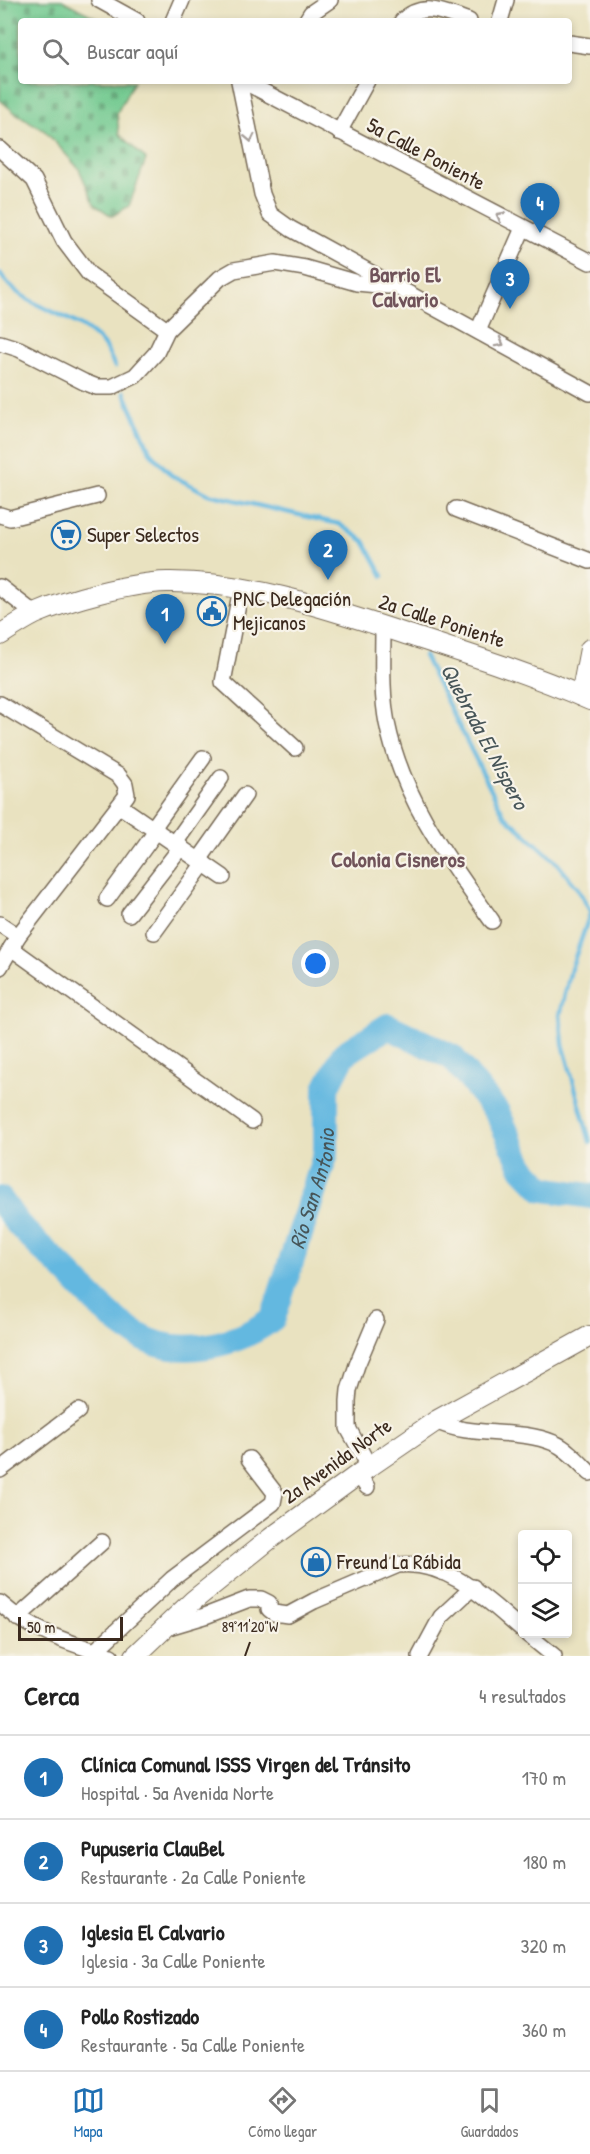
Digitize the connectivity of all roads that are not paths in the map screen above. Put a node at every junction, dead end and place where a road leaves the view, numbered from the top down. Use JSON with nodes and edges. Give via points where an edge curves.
{"nodes":[{"id":1,"x":182,"y":0,"type":"edge"},
{"id":2,"x":330,"y":0,"type":"edge"},
{"id":3,"x":506,"y":0,"type":"edge"},
{"id":4,"x":104,"y":1,"type":"edge"},
{"id":5,"x":132,"y":18,"type":"edge"},
{"id":6,"x":174,"y":18,"type":"edge"},
{"id":7,"x":308,"y":18,"type":"edge"},
{"id":8,"x":406,"y":18,"type":"edge"},
{"id":9,"x":460,"y":18,"type":"edge"},
{"id":10,"x":501,"y":18,"type":"edge"},
{"id":11,"x":572,"y":43,"type":"edge"},
{"id":12,"x":590,"y":46,"type":"edge"},
{"id":13,"x":242,"y":84,"type":"edge"},
{"id":14,"x":247,"y":84,"type":"edge"},
{"id":15,"x":277,"y":84,"type":"edge"},
{"id":16,"x":365,"y":84,"type":"edge"},
{"id":17,"x":271,"y":96,"type":"junction"},
{"id":18,"x":339,"y":132,"type":"junction"},
{"id":19,"x":0,"y":149,"type":"edge"},
{"id":20,"x":523,"y":228,"type":"junction"},
{"id":21,"x":590,"y":262,"type":"edge"},
{"id":22,"x":394,"y":286,"type":"junction"},
{"id":23,"x":167,"y":330,"type":"junction"},
{"id":24,"x":478,"y":331,"type":"junction"},
{"id":25,"x":0,"y":343,"type":"edge"},
{"id":26,"x":590,"y":393,"type":"edge"},
{"id":27,"x":97,"y":496,"type":"dead end"},
{"id":28,"x":456,"y":509,"type":"dead end"},
{"id":29,"x":0,"y":515,"type":"edge"},
{"id":30,"x":590,"y":561,"type":"edge"},
{"id":31,"x":0,"y":587,"type":"edge"},
{"id":32,"x":241,"y":589,"type":"junction"},
{"id":33,"x":35,"y":614,"type":"junction"},
{"id":34,"x":383,"y":627,"type":"junction"},
{"id":35,"x":0,"y":635,"type":"edge"},
{"id":36,"x":590,"y":649,"type":"edge"},
{"id":37,"x":585,"y":698,"type":"edge"},
{"id":38,"x":0,"y":704,"type":"edge"},
{"id":39,"x":295,"y":747,"type":"dead end"},
{"id":40,"x":203,"y":758,"type":"dead end"},
{"id":41,"x":221,"y":778,"type":"dead end"},
{"id":42,"x":245,"y":795,"type":"dead end"},
{"id":43,"x":120,"y":806,"type":"junction"},
{"id":44,"x":155,"y":829,"type":"junction"},
{"id":45,"x":178,"y":845,"type":"junction"},
{"id":46,"x":202,"y":862,"type":"junction"},
{"id":47,"x":223,"y":877,"type":"dead end"},
{"id":48,"x":107,"y":899,"type":"dead end"},
{"id":49,"x":129,"y":914,"type":"dead end"},
{"id":50,"x":492,"y":921,"type":"dead end"},
{"id":51,"x":0,"y":924,"type":"edge"},
{"id":52,"x":154,"y":932,"type":"dead end"},
{"id":53,"x":15,"y":942,"type":"junction"},
{"id":54,"x":0,"y":967,"type":"edge"},
{"id":55,"x":252,"y":1121,"type":"dead end"},
{"id":56,"x":376,"y":1320,"type":"dead end"},
{"id":57,"x":590,"y":1336,"type":"edge"},
{"id":58,"x":78,"y":1411,"type":"dead end"},
{"id":59,"x":436,"y":1420,"type":"junction"},
{"id":60,"x":249,"y":1459,"type":"dead end"},
{"id":61,"x":0,"y":1470,"type":"edge"},
{"id":62,"x":590,"y":1473,"type":"edge"},
{"id":63,"x":365,"y":1476,"type":"junction"},
{"id":64,"x":102,"y":1542,"type":"dead end"},
{"id":65,"x":473,"y":1587,"type":"junction"},
{"id":66,"x":0,"y":1602,"type":"edge"},
{"id":67,"x":17,"y":1618,"type":"junction"},
{"id":68,"x":518,"y":1626,"type":"edge"},
{"id":69,"x":165,"y":1627,"type":"junction"},
{"id":70,"x":532,"y":1638,"type":"edge"},
{"id":71,"x":95,"y":1651,"type":"junction"},
{"id":72,"x":111,"y":1656,"type":"edge"},
{"id":73,"x":135,"y":1656,"type":"edge"},
{"id":74,"x":420,"y":1656,"type":"edge"},
{"id":75,"x":554,"y":1656,"type":"edge"}],
"edges":[{"from":1,"to":6,"type":"street"},
{"from":2,"to":7,"type":"street"},
{"from":3,"to":10,"type":"street"},
{"from":4,"to":5,"type":"street"},
{"from":8,"to":9,"type":"street","via":[[416,10],[433,9]]},
{"from":11,"to":12,"type":"street"},
{"from":13,"to":22,"type":"street","one_way":true,"via":[[262,194],[270,214]]},
{"from":14,"to":17,"type":"street","name":"5a Calle Poniente"},
{"from":15,"to":17,"type":"street"},
{"from":16,"to":18,"type":"street"},
{"from":17,"to":18,"type":"street","name":"5a Calle Poniente"},
{"from":20,"to":18,"type":"street","name":"5a Calle Poniente","one_way":true},
{"from":19,"to":23,"type":"street","via":[[34,180],[64,241],[89,274]]},
{"from":20,"to":21,"type":"street","name":"5a Calle Poniente"},
{"from":20,"to":24,"type":"street"},
{"from":22,"to":23,"type":"street","via":[[357,283],[275,263],[251,266],[220,278]]},
{"from":22,"to":24,"type":"street"},
{"from":23,"to":25,"type":"street","via":[[156,353],[135,376],[112,387],[84,382]]},
{"from":24,"to":26,"type":"street","one_way":true},
{"from":27,"to":29,"type":"street","via":[[10,518]]},
{"from":28,"to":30,"type":"street"},
{"from":31,"to":33,"type":"street"},
{"from":32,"to":33,"type":"main road","name":"2a Calle Poniente","via":[[191,583],[145,584],[99,593]]},
{"from":32,"to":34,"type":"main road","name":"2a Calle Poniente"},
{"from":32,"to":39,"type":"street","via":[[223,682]]},
{"from":33,"to":35,"type":"main road","name":"2a Calle Poniente"},
{"from":34,"to":37,"type":"main road","name":"2a Calle Poniente","via":[[509,668]]},
{"from":34,"to":50,"type":"street","via":[[387,724],[397,758],[439,848]]},
{"from":36,"to":37,"type":"main road"},
{"from":38,"to":43,"type":"street","via":[[119,776],[127,795]]},
{"from":40,"to":44,"type":"street"},
{"from":41,"to":45,"type":"street"},
{"from":42,"to":46,"type":"street"},
{"from":43,"to":44,"type":"street"},
{"from":43,"to":53,"type":"street"},
{"from":44,"to":45,"type":"street"},
{"from":44,"to":48,"type":"street"},
{"from":45,"to":46,"type":"street"},
{"from":45,"to":49,"type":"street"},
{"from":46,"to":47,"type":"street"},
{"from":46,"to":52,"type":"street"},
{"from":51,"to":53,"type":"street"},
{"from":53,"to":54,"type":"street"},
{"from":53,"to":55,"type":"street"},
{"from":56,"to":63,"type":"street","via":[[357,1365],[348,1401],[348,1428]]},
{"from":57,"to":59,"type":"main road","name":"2a Avenida Norte"},
{"from":58,"to":61,"type":"street"},
{"from":59,"to":62,"type":"street","via":[[452,1428],[534,1436],[557,1444]]},
{"from":59,"to":63,"type":"main road","name":"2a Avenida Norte"},
{"from":60,"to":71,"type":"street","via":[[275,1493],[273,1503],[172,1579]]},
{"from":63,"to":69,"type":"main road","name":"2a Avenida Norte","via":[[271,1538]]},
{"from":64,"to":67,"type":"street"},
{"from":65,"to":68,"type":"street"},
{"from":65,"to":69,"type":"street","via":[[429,1568],[398,1564],[288,1615],[274,1613],[261,1599],[249,1599]]},
{"from":65,"to":74,"type":"street","via":[[441,1617]]},
{"from":66,"to":67,"type":"street"},
{"from":67,"to":71,"type":"street","via":[[60,1640]]},
{"from":69,"to":73,"type":"main road","name":"2a Avenida Norte"},
{"from":70,"to":75,"type":"street"},
{"from":71,"to":72,"type":"street"}]}
